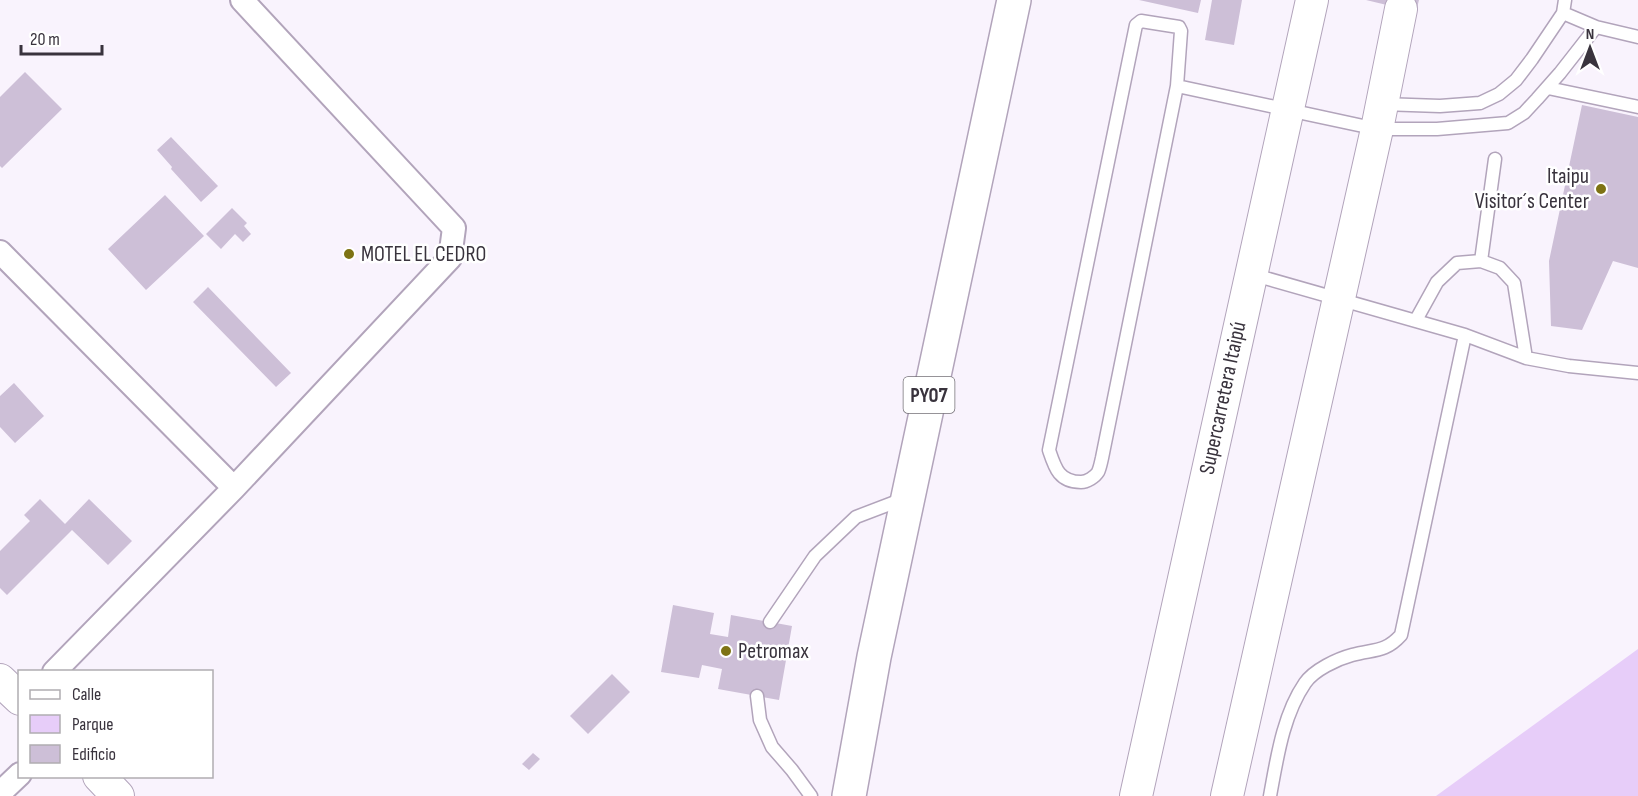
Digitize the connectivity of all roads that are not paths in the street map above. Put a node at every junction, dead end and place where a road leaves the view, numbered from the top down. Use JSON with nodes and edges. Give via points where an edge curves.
{"nodes":[{"id":1,"x":242,"y":0,"type":"edge"},
{"id":2,"x":1014,"y":0,"type":"edge"},
{"id":3,"x":1312,"y":0,"type":"edge"},
{"id":4,"x":1565,"y":0,"type":"edge"},
{"id":5,"x":1401,"y":9,"type":"dead end"},
{"id":6,"x":1563,"y":13,"type":"junction"},
{"id":7,"x":1596,"y":27,"type":"junction"},
{"id":8,"x":1638,"y":37,"type":"edge"},
{"id":9,"x":1177,"y":86,"type":"junction"},
{"id":10,"x":1548,"y":88,"type":"junction"},
{"id":11,"x":1638,"y":107,"type":"edge"},
{"id":12,"x":1288,"y":110,"type":"junction"},
{"id":13,"x":1379,"y":116,"type":"junction"},
{"id":14,"x":1495,"y":159,"type":"dead end"},
{"id":15,"x":0,"y":252,"type":"edge"},
{"id":16,"x":1481,"y":261,"type":"junction"},
{"id":17,"x":1250,"y":274,"type":"junction"},
{"id":18,"x":1339,"y":299,"type":"junction"},
{"id":19,"x":1416,"y":321,"type":"junction"},
{"id":20,"x":1466,"y":335,"type":"junction"},
{"id":21,"x":1526,"y":358,"type":"junction"},
{"id":22,"x":1638,"y":373,"type":"edge"},
{"id":23,"x":234,"y":488,"type":"junction"},
{"id":24,"x":907,"y":498,"type":"junction"},
{"id":25,"x":770,"y":622,"type":"dead end"},
{"id":26,"x":56,"y":670,"type":"edge"},
{"id":27,"x":0,"y":680,"type":"edge"},
{"id":28,"x":757,"y":696,"type":"dead end"},
{"id":29,"x":18,"y":697,"type":"edge"},
{"id":30,"x":18,"y":776,"type":"edge"},
{"id":31,"x":100,"y":778,"type":"edge"},
{"id":32,"x":0,"y":793,"type":"edge"},
{"id":33,"x":849,"y":794,"type":"edge"},
{"id":34,"x":118,"y":796,"type":"edge"},
{"id":35,"x":811,"y":796,"type":"edge"},
{"id":36,"x":1137,"y":796,"type":"edge"},
{"id":37,"x":1227,"y":796,"type":"edge"},
{"id":38,"x":1270,"y":796,"type":"edge"}],
"edges":[{"from":1,"to":23,"type":"street","via":[[454,228],[450,258]]},
{"from":2,"to":24,"type":"highway","number":"PY07"},
{"from":3,"to":12,"type":"street","name":"Supercarretera Itaipú"},
{"from":4,"to":6,"type":"lane"},
{"from":5,"to":13,"type":"street"},
{"from":6,"to":7,"type":"lane"},
{"from":6,"to":13,"type":"lane","via":[[1516,80],[1499,94],[1480,103]]},
{"from":7,"to":8,"type":"lane"},
{"from":7,"to":10,"type":"lane"},
{"from":9,"to":9,"type":"lane","via":[[1098,473],[1086,482],[1071,482],[1054,466],[1049,450],[1136,25],[1141,21],[1179,27]]},
{"from":9,"to":12,"type":"lane"},
{"from":10,"to":11,"type":"lane"},
{"from":10,"to":13,"type":"lane","via":[[1524,114],[1508,123],[1437,129]]},
{"from":12,"to":13,"type":"lane"},
{"from":12,"to":17,"type":"street","name":"Supercarretera Itaipú"},
{"from":13,"to":18,"type":"street"},
{"from":14,"to":16,"type":"lane"},
{"from":15,"to":23,"type":"street"},
{"from":16,"to":19,"type":"lane","via":[[1457,263],[1450,269],[1437,282]]},
{"from":16,"to":21,"type":"lane","via":[[1500,268],[1514,283]]},
{"from":17,"to":18,"type":"lane"},
{"from":17,"to":36,"type":"street","name":"Supercarretera Itaipú"},
{"from":18,"to":19,"type":"lane"},
{"from":18,"to":37,"type":"street"},
{"from":19,"to":20,"type":"lane"},
{"from":20,"to":21,"type":"lane"},
{"from":20,"to":38,"type":"lane","via":[[1401,635],[1393,644],[1328,664],[1306,681],[1289,713]]},
{"from":21,"to":22,"type":"lane"},
{"from":23,"to":26,"type":"street"},
{"from":24,"to":25,"type":"lane","via":[[856,517],[815,556]]},
{"from":24,"to":33,"type":"highway","number":"PY07"},
{"from":27,"to":29,"type":"street"},
{"from":28,"to":35,"type":"lane","via":[[760,720],[772,747]]},
{"from":30,"to":32,"type":"street"},
{"from":31,"to":34,"type":"street"}]}
